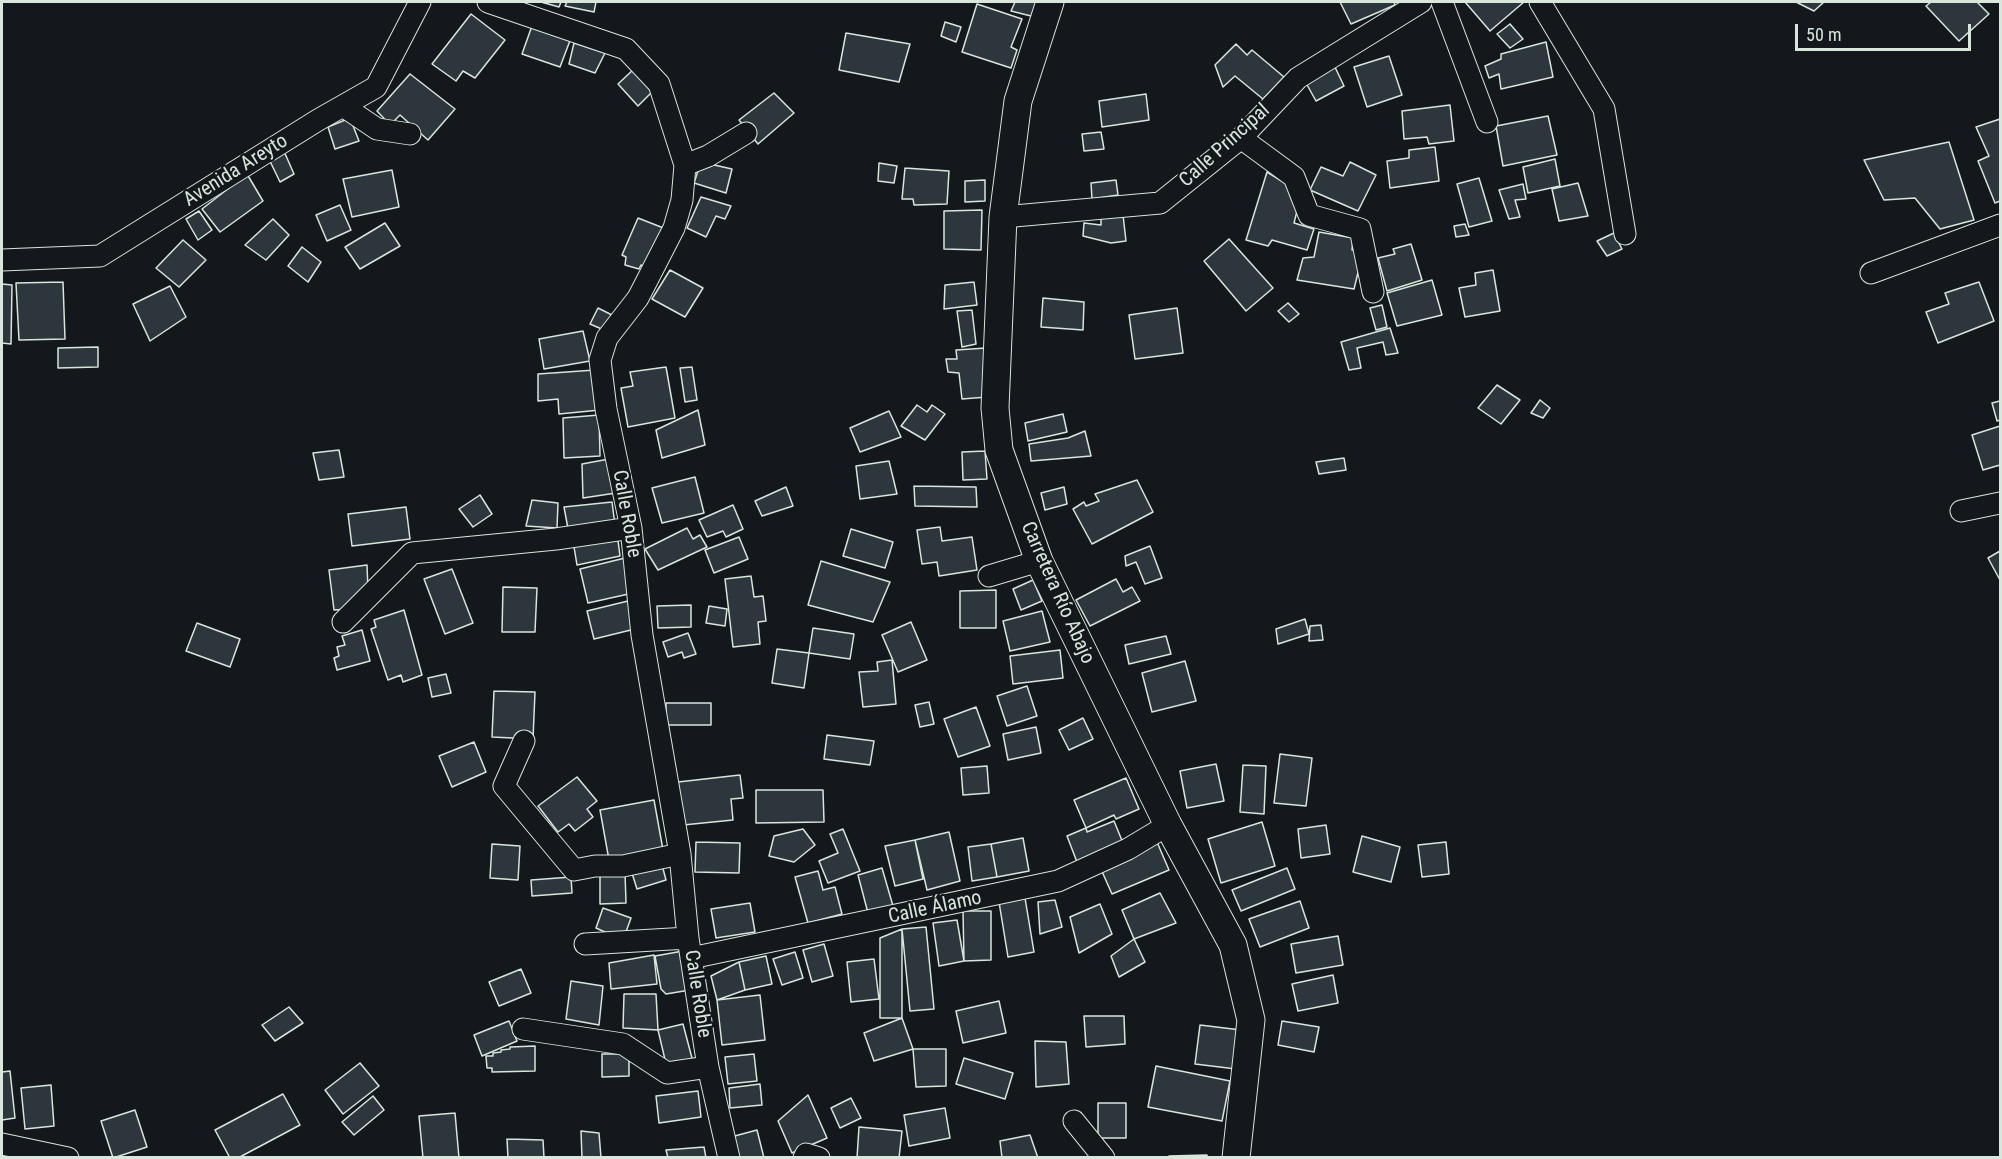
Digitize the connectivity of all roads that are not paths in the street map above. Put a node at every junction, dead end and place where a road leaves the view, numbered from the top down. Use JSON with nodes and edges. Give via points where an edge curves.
{"nodes":[{"id":1,"x":420,"y":2,"type":"edge"},
{"id":2,"x":488,"y":2,"type":"edge"},
{"id":3,"x":1050,"y":2,"type":"edge"},
{"id":4,"x":1421,"y":2,"type":"edge"},
{"id":5,"x":1442,"y":2,"type":"edge"},
{"id":6,"x":1540,"y":2,"type":"edge"},
{"id":7,"x":343,"y":106,"type":"junction"},
{"id":8,"x":1486,"y":122,"type":"dead end"},
{"id":9,"x":746,"y":133,"type":"dead end"},
{"id":10,"x":410,"y":134,"type":"dead end"},
{"id":11,"x":1241,"y":138,"type":"junction"},
{"id":12,"x":685,"y":165,"type":"junction"},
{"id":13,"x":1003,"y":217,"type":"junction"},
{"id":14,"x":2001,"y":225,"type":"edge"},
{"id":15,"x":1624,"y":234,"type":"dead end"},
{"id":16,"x":2,"y":260,"type":"edge"},
{"id":17,"x":1871,"y":273,"type":"dead end"},
{"id":18,"x":1373,"y":292,"type":"dead end"},
{"id":19,"x":2001,"y":503,"type":"edge"},
{"id":20,"x":1961,"y":511,"type":"dead end"},
{"id":21,"x":631,"y":528,"type":"junction"},
{"id":22,"x":1039,"y":561,"type":"junction"},
{"id":23,"x":989,"y":576,"type":"dead end"},
{"id":24,"x":343,"y":622,"type":"dead end"},
{"id":25,"x":524,"y":741,"type":"dead end"},
{"id":26,"x":1168,"y":825,"type":"junction"},
{"id":27,"x":680,"y":854,"type":"junction"},
{"id":28,"x":585,"y":944,"type":"dead end"},
{"id":29,"x":690,"y":948,"type":"junction"},
{"id":30,"x":523,"y":1029,"type":"dead end"},
{"id":31,"x":708,"y":1067,"type":"junction"},
{"id":32,"x":1074,"y":1121,"type":"dead end"},
{"id":33,"x":2,"y":1144,"type":"edge"},
{"id":34,"x":69,"y":1158,"type":"edge"},
{"id":35,"x":729,"y":1158,"type":"edge"},
{"id":36,"x":804,"y":1158,"type":"edge"},
{"id":37,"x":819,"y":1158,"type":"edge"},
{"id":38,"x":1104,"y":1158,"type":"edge"},
{"id":39,"x":1236,"y":1158,"type":"edge"}],
"edges":[{"from":1,"to":7,"type":"street","name":"Avenida Areyto","via":[[376,87]]},
{"from":2,"to":12,"type":"street","name":"Calle Roble","via":[[626,49],[659,84]]},
{"from":3,"to":13,"type":"street","name":"Carretera Río Abajo","via":[[1018,101]]},
{"from":4,"to":11,"type":"street","name":"Calle Principal","via":[[1298,78]]},
{"from":5,"to":8,"type":"street"},
{"from":6,"to":15,"type":"street","via":[[1604,109]]},
{"from":7,"to":10,"type":"street","via":[[377,129]]},
{"from":7,"to":16,"type":"street","name":"Avenida Areyto","via":[[100,256]]},
{"from":9,"to":12,"type":"street"},
{"from":11,"to":13,"type":"street","name":"Calle Principal","via":[[1160,203]]},
{"from":11,"to":18,"type":"street","via":[[1294,177],[1309,215],[1360,229]]},
{"from":12,"to":21,"type":"street","name":"Calle Roble","via":[[682,200],[674,228],[638,298],[607,338],[600,360]]},
{"from":13,"to":22,"type":"street","name":"Carretera Río Abajo","via":[[995,408],[999,450]]},
{"from":14,"to":17,"type":"street"},
{"from":19,"to":20,"type":"street"},
{"from":21,"to":24,"type":"street","via":[[412,553]]},
{"from":21,"to":27,"type":"street","name":"Calle Roble","via":[[642,635]]},
{"from":22,"to":23,"type":"street"},
{"from":22,"to":26,"type":"street","name":"Carretera Río Abajo"},
{"from":25,"to":27,"type":"street","via":[[504,786],[574,870],[624,866]]},
{"from":26,"to":29,"type":"street","name":"Calle Álamo","via":[[1128,849],[1058,881]]},
{"from":26,"to":39,"type":"street","name":"Carretera Río Abajo","via":[[1233,945],[1251,1020]]},
{"from":27,"to":29,"type":"street","name":"Calle Roble"},
{"from":28,"to":29,"type":"street","name":"Calle Álamo"},
{"from":29,"to":31,"type":"street","name":"Calle Roble"},
{"from":30,"to":31,"type":"street","via":[[623,1044],[667,1074]]},
{"from":31,"to":35,"type":"street","name":"Calle Roble"},
{"from":32,"to":38,"type":"street"},
{"from":33,"to":34,"type":"street"},
{"from":36,"to":37,"type":"street","via":[[806,1154]]}]}
